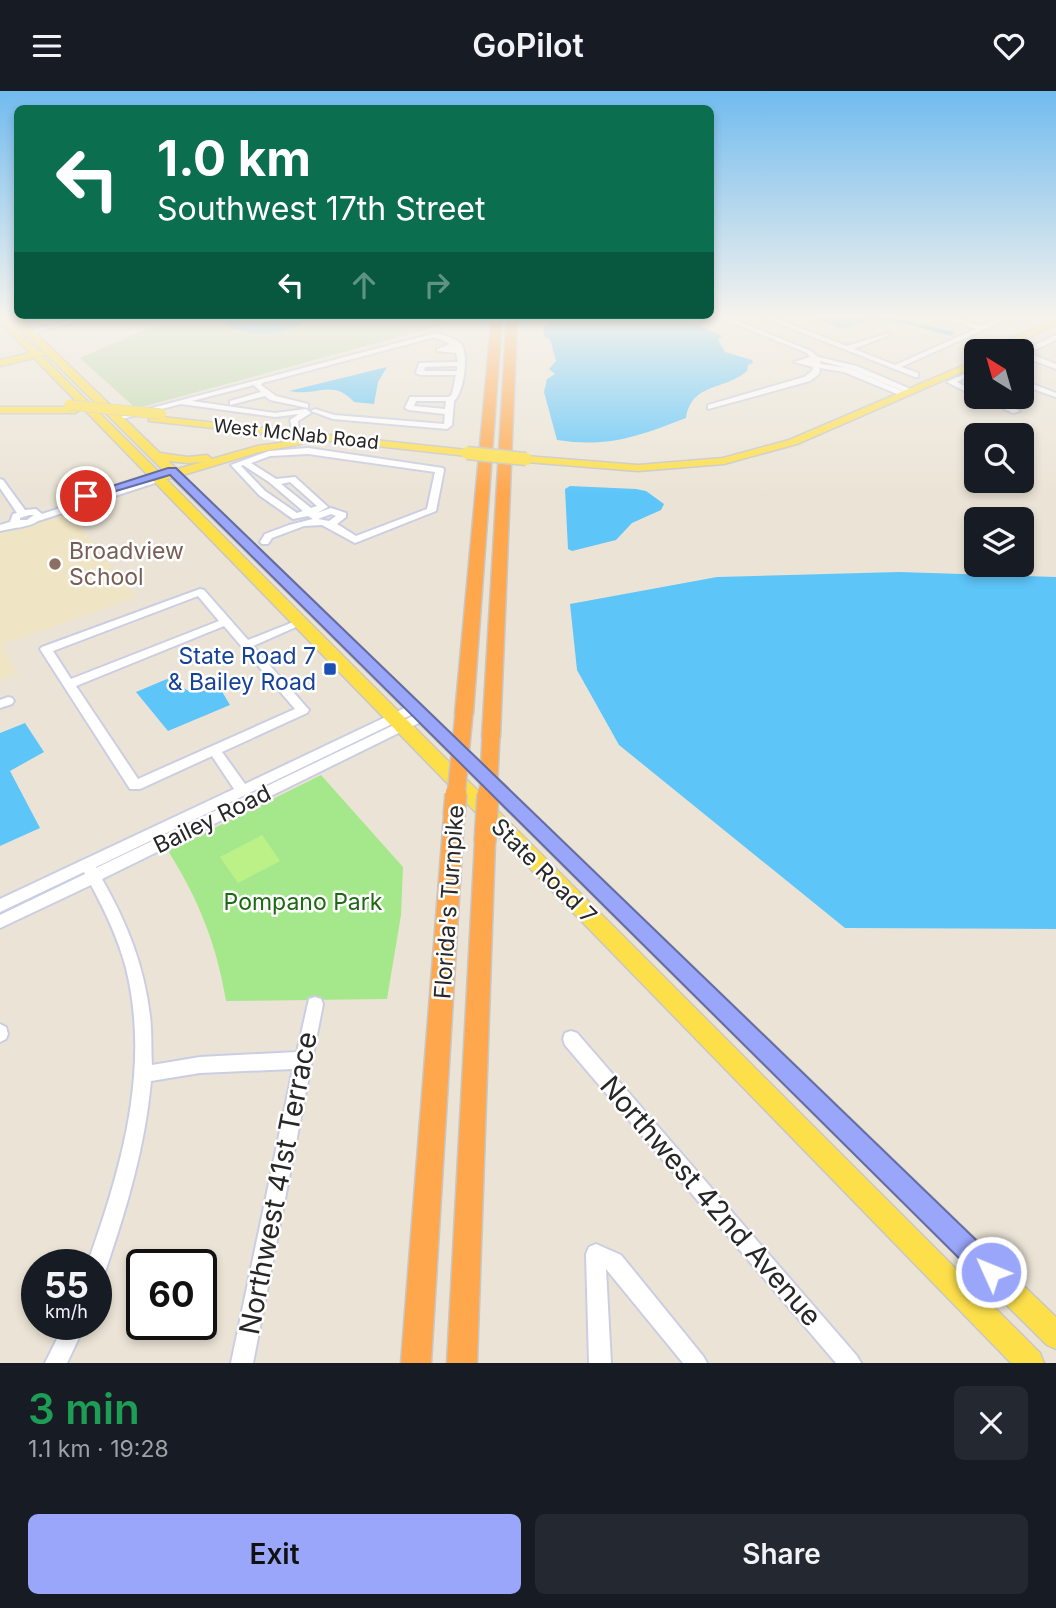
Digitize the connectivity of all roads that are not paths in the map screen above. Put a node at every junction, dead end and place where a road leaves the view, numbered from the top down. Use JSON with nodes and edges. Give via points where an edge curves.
{"nodes":[{"id":1,"x":56,"y":375,"type":"edge"},
{"id":2,"x":75,"y":375,"type":"edge"},
{"id":3,"x":283,"y":375,"type":"edge"},
{"id":4,"x":459,"y":375,"type":"edge"},
{"id":5,"x":492,"y":375,"type":"edge"},
{"id":6,"x":509,"y":375,"type":"edge"},
{"id":7,"x":810,"y":375,"type":"edge"},
{"id":8,"x":861,"y":375,"type":"edge"},
{"id":9,"x":934,"y":375,"type":"edge"},
{"id":10,"x":943,"y":375,"type":"edge"},
{"id":11,"x":964,"y":378,"type":"edge"},
{"id":12,"x":62,"y":382,"type":"junction"},
{"id":13,"x":258,"y":382,"type":"junction"},
{"id":14,"x":1034,"y":387,"type":"edge"},
{"id":15,"x":903,"y":390,"type":"junction"},
{"id":16,"x":964,"y":390,"type":"edge"},
{"id":17,"x":267,"y":393,"type":"junction"},
{"id":18,"x":1055,"y":395,"type":"edge"},
{"id":19,"x":96,"y":396,"type":"junction"},
{"id":20,"x":452,"y":399,"type":"junction"},
{"id":21,"x":178,"y":401,"type":"junction"},
{"id":22,"x":233,"y":403,"type":"dead end"},
{"id":23,"x":711,"y":407,"type":"dead end"},
{"id":24,"x":0,"y":408,"type":"edge"},
{"id":25,"x":1011,"y":409,"type":"edge"},
{"id":26,"x":310,"y":410,"type":"junction"},
{"id":27,"x":1016,"y":411,"type":"dead end"},
{"id":28,"x":449,"y":412,"type":"junction"},
{"id":29,"x":157,"y":417,"type":"junction"},
{"id":30,"x":118,"y":418,"type":"junction"},
{"id":31,"x":212,"y":426,"type":"junction"},
{"id":32,"x":296,"y":429,"type":"junction"},
{"id":33,"x":342,"y":439,"type":"junction"},
{"id":34,"x":469,"y":450,"type":"junction"},
{"id":35,"x":219,"y":455,"type":"junction"},
{"id":36,"x":157,"y":456,"type":"junction"},
{"id":37,"x":244,"y":462,"type":"junction"},
{"id":38,"x":174,"y":472,"type":"junction"},
{"id":39,"x":157,"y":477,"type":"junction"},
{"id":40,"x":275,"y":482,"type":"junction"},
{"id":41,"x":1,"y":485,"type":"edge"},
{"id":42,"x":314,"y":516,"type":"junction"},
{"id":43,"x":18,"y":518,"type":"junction"},
{"id":44,"x":0,"y":523,"type":"edge"},
{"id":45,"x":331,"y":523,"type":"joint"},
{"id":46,"x":0,"y":528,"type":"edge"},
{"id":47,"x":209,"y":528,"type":"junction"},
{"id":48,"x":251,"y":547,"type":"junction"},
{"id":49,"x":233,"y":555,"type":"junction"},
{"id":50,"x":269,"y":565,"type":"junction"},
{"id":51,"x":225,"y":622,"type":"junction"},
{"id":52,"x":300,"y":623,"type":"junction"},
{"id":53,"x":246,"y":645,"type":"junction"},
{"id":54,"x":69,"y":684,"type":"junction"},
{"id":55,"x":409,"y":718,"type":"junction"},
{"id":56,"x":214,"y":750,"type":"junction"},
{"id":57,"x":243,"y":791,"type":"junction"},
{"id":58,"x":174,"y":830,"type":"junction"},
{"id":59,"x":91,"y":870,"type":"junction"},
{"id":60,"x":0,"y":906,"type":"edge"},
{"id":61,"x":0,"y":922,"type":"edge"},
{"id":62,"x":314,"y":1004,"type":"dead end"},
{"id":63,"x":571,"y":1039,"type":"dead end"},
{"id":64,"x":302,"y":1060,"type":"junction"},
{"id":65,"x":145,"y":1074,"type":"junction"},
{"id":66,"x":104,"y":1249,"type":"edge"},
{"id":67,"x":1056,"y":1336,"type":"edge"},
{"id":68,"x":68,"y":1340,"type":"edge"},
{"id":69,"x":56,"y":1363,"type":"edge"},
{"id":70,"x":242,"y":1363,"type":"edge"},
{"id":71,"x":416,"y":1363,"type":"edge"},
{"id":72,"x":462,"y":1363,"type":"edge"},
{"id":73,"x":600,"y":1363,"type":"edge"},
{"id":74,"x":696,"y":1363,"type":"edge"},
{"id":75,"x":850,"y":1363,"type":"edge"},
{"id":76,"x":1030,"y":1363,"type":"edge"}],
"edges":[{"from":1,"to":12,"type":"main road","name":"State Road 7"},
{"from":2,"to":19,"type":"main road","name":"State Road 7"},
{"from":3,"to":13,"type":"street","name":"West McNab Road"},
{"from":4,"to":20,"type":"street","name":"West McNab Road"},
{"from":5,"to":71,"type":"highway","name":"Florida's Turnpike","bridge":true,"via":[[454,816]]},
{"from":6,"to":72,"type":"highway","name":"Florida's Turnpike","bridge":true},
{"from":7,"to":23,"type":"street"},
{"from":8,"to":15,"type":"street"},
{"from":9,"to":15,"type":"main road"},
{"from":10,"to":15,"type":"main road"},
{"from":11,"to":16,"type":"street","via":[[951,385]]},
{"from":12,"to":19,"type":"main road"},
{"from":12,"to":39,"type":"main road","name":"State Road 7"},
{"from":13,"to":17,"type":"street","name":"West McNab Road"},
{"from":13,"to":21,"type":"street","name":"West McNab Road"},
{"from":14,"to":18,"type":"street"},
{"from":15,"to":34,"type":"main road","bridge":true,"via":[[793,442],[724,461],[638,468]]},
{"from":17,"to":22,"type":"street"},
{"from":17,"to":26,"type":"street","name":"West McNab Road"},
{"from":19,"to":30,"type":"main road","name":"State Road 7"},
{"from":20,"to":28,"type":"street","name":"West McNab Road"},
{"from":20,"to":28,"type":"street","via":[[413,399],[409,408]]},
{"from":21,"to":26,"type":"street","name":"West McNab Road","via":[[275,415]]},
{"from":21,"to":30,"type":"street","name":"West McNab Road"},
{"from":24,"to":29,"type":"main road","name":"West McNab Road","bridge":true,"via":[[72,407]]},
{"from":25,"to":27,"type":"street"},
{"from":26,"to":28,"type":"street","name":"West McNab Road","via":[[333,417],[437,428],[448,425]]},
{"from":26,"to":32,"type":"street","name":"West McNab Road","via":[[294,420]]},
{"from":29,"to":31,"type":"main road","name":"West McNab Road"},
{"from":29,"to":32,"type":"main road","name":"West McNab Road"},
{"from":30,"to":36,"type":"main road","name":"State Road 7"},
{"from":31,"to":33,"type":"main road","name":"West McNab Road"},
{"from":31,"to":35,"type":"main road","via":[[233,437],[232,446]]},
{"from":32,"to":34,"type":"main road","name":"West McNab Road"},
{"from":33,"to":34,"type":"main road","name":"West McNab Road"},
{"from":33,"to":38,"type":"main road","via":[[278,444]]},
{"from":35,"to":36,"type":"main road","via":[[188,460]]},
{"from":35,"to":38,"type":"main road"},
{"from":36,"to":38,"type":"main road","name":"State Road 7"},
{"from":37,"to":40,"type":"street"},
{"from":37,"to":42,"type":"street","via":[[235,465],[262,493],[296,517]]},
{"from":37,"to":45,"type":"street","via":[[269,454],[308,451],[440,470],[431,511],[355,540]]},
{"from":38,"to":39,"type":"main road"},
{"from":38,"to":48,"type":"main road","name":"State Road 7"},
{"from":39,"to":43,"type":"street","via":[[35,515],[29,523]]},
{"from":39,"to":47,"type":"main road","name":"State Road 7"},
{"from":40,"to":42,"type":"street"},
{"from":40,"to":42,"type":"street","via":[[292,479],[323,507]]},
{"from":41,"to":43,"type":"street"},
{"from":42,"to":45,"type":"street","via":[[331,511],[343,515]]},
{"from":42,"to":48,"type":"street","via":[[317,525]]},
{"from":43,"to":44,"type":"street"},
{"from":43,"to":46,"type":"street"},
{"from":47,"to":48,"type":"main road","via":[[234,545]]},
{"from":47,"to":49,"type":"main road","name":"State Road 7"},
{"from":48,"to":50,"type":"main road","name":"State Road 7"},
{"from":49,"to":50,"type":"main road","via":[[252,556]]},
{"from":49,"to":52,"type":"main road","name":"State Road 7"},
{"from":50,"to":55,"type":"main road","name":"State Road 7"},
{"from":51,"to":53,"type":"street"},
{"from":51,"to":54,"type":"street"},
{"from":51,"to":54,"type":"street","via":[[200,592],[46,649]]},
{"from":52,"to":53,"type":"street"},
{"from":52,"to":55,"type":"main road","name":"State Road 7"},
{"from":53,"to":56,"type":"street","via":[[303,710]]},
{"from":54,"to":56,"type":"street","via":[[135,786]]},
{"from":55,"to":57,"type":"street","name":"Bailey Road"},
{"from":55,"to":58,"type":"street","name":"Bailey Road"},
{"from":55,"to":67,"type":"main road","name":"State Road 7"},
{"from":55,"to":76,"type":"main road","name":"State Road 7"},
{"from":56,"to":57,"type":"street"},
{"from":57,"to":58,"type":"street","name":"Bailey Road"},
{"from":58,"to":59,"type":"street","name":"Bailey Road"},
{"from":59,"to":60,"type":"street","name":"Bailey Road"},
{"from":59,"to":61,"type":"street","name":"Bailey Road"},
{"from":59,"to":65,"type":"street","via":[[119,919],[133,960],[143,1012]]},
{"from":62,"to":64,"type":"street","name":"Northwest 41st Terrace"},
{"from":63,"to":75,"type":"street","name":"Northwest 42nd Avenue"},
{"from":64,"to":65,"type":"street","via":[[200,1065]]},
{"from":64,"to":70,"type":"street","name":"Northwest 41st Terrace"},
{"from":65,"to":66,"type":"street","via":[[133,1146]]},
{"from":68,"to":69,"type":"street"},
{"from":73,"to":74,"type":"street","via":[[596,1254],[614,1262]]}]}
